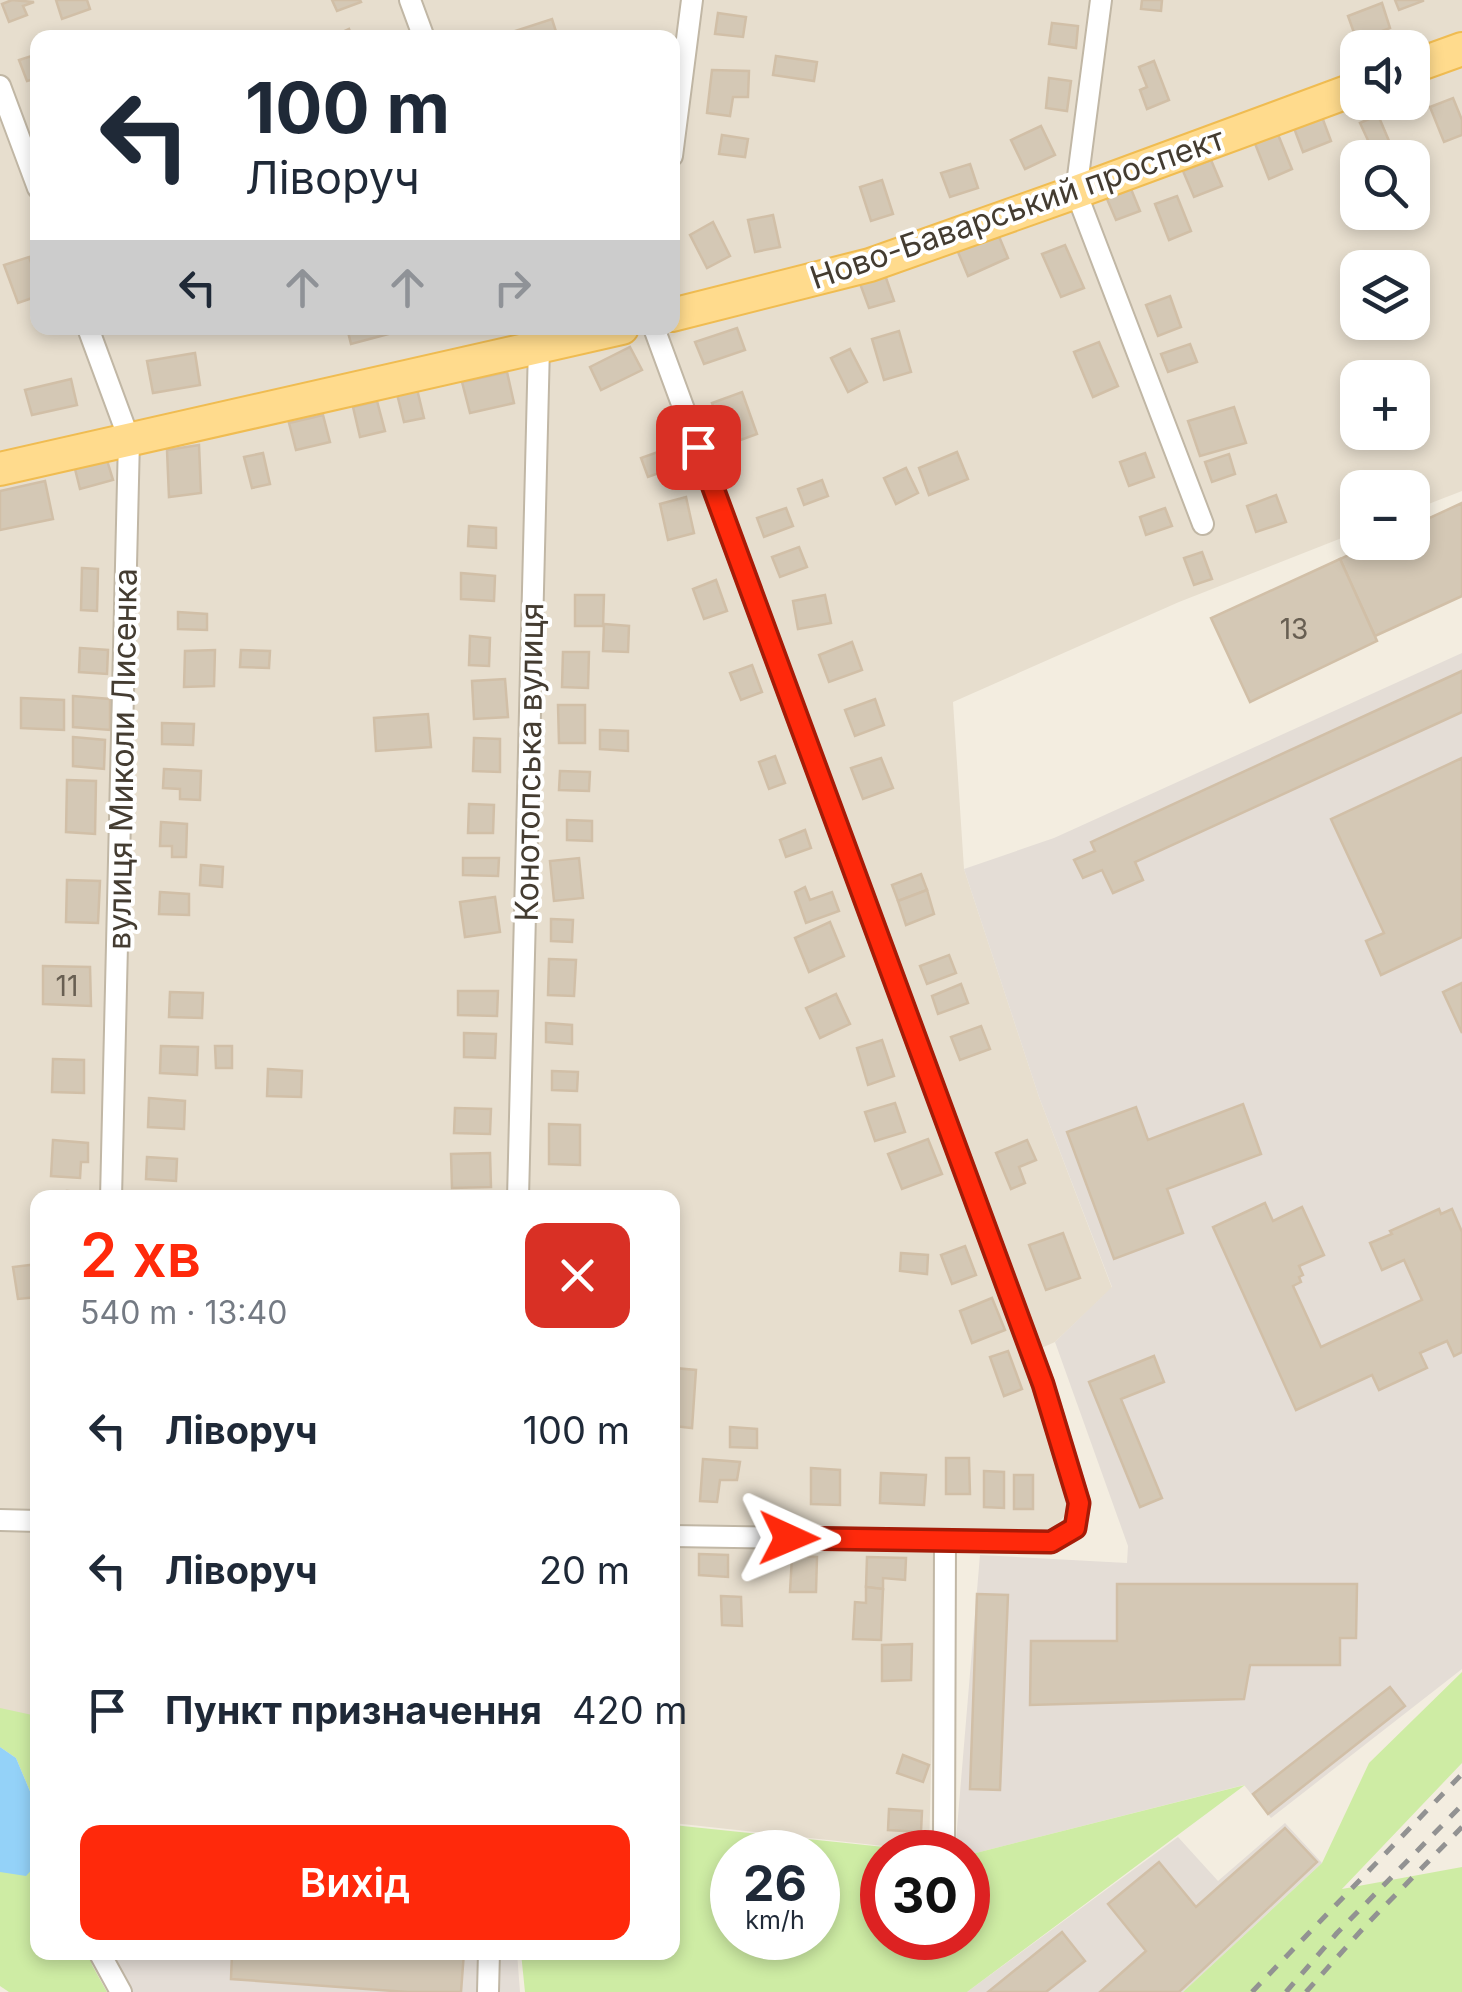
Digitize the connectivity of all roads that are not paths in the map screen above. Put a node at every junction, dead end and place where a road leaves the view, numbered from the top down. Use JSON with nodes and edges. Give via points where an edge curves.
{"nodes":[{"id":1,"x":410,"y":0,"type":"edge"},
{"id":2,"x":692,"y":0,"type":"edge"},
{"id":3,"x":1100,"y":0,"type":"edge"},
{"id":4,"x":421,"y":30,"type":"edge"},
{"id":5,"x":1462,"y":49,"type":"edge"},
{"id":6,"x":1430,"y":61,"type":"edge"},
{"id":7,"x":0,"y":86,"type":"edge"},
{"id":8,"x":680,"y":94,"type":"edge"},
{"id":9,"x":1340,"y":95,"type":"edge"},
{"id":10,"x":30,"y":167,"type":"edge"},
{"id":11,"x":1076,"y":192,"type":"junction"},
{"id":12,"x":680,"y":314,"type":"edge"},
{"id":13,"x":91,"y":335,"type":"edge"},
{"id":14,"x":657,"y":335,"type":"edge"},
{"id":15,"x":536,"y":337,"type":"edge"},
{"id":16,"x":129,"y":439,"type":"junction"},
{"id":17,"x":0,"y":468,"type":"edge"},
{"id":18,"x":1203,"y":524,"type":"dead end"},
{"id":19,"x":111,"y":1190,"type":"edge"},
{"id":20,"x":518,"y":1190,"type":"edge"},
{"id":21,"x":0,"y":1520,"type":"edge"},
{"id":22,"x":30,"y":1521,"type":"edge"},
{"id":23,"x":680,"y":1536,"type":"edge"},
{"id":24,"x":945,"y":1540,"type":"junction"},
{"id":25,"x":944,"y":1830,"type":"edge"},
{"id":26,"x":104,"y":1960,"type":"edge"},
{"id":27,"x":490,"y":1960,"type":"edge"},
{"id":28,"x":121,"y":1992,"type":"edge"},
{"id":29,"x":488,"y":1992,"type":"edge"}],
"edges":[{"from":1,"to":4,"type":"street"},
{"from":2,"to":8,"type":"street"},
{"from":3,"to":11,"type":"street"},
{"from":5,"to":6,"type":"main road"},
{"from":7,"to":10,"type":"street"},
{"from":9,"to":11,"type":"main road","name":"Ново-Баварський проспект"},
{"from":11,"to":12,"type":"main road","name":"Ново-Баварський проспект","via":[[870,265]]},
{"from":11,"to":18,"type":"street"},
{"from":13,"to":16,"type":"street","name":"вулиця Миколи Лисенка"},
{"from":14,"to":24,"type":"street","via":[[1043,1384],[1079,1503],[1075,1528],[1051,1542]]},
{"from":15,"to":16,"type":"main road"},
{"from":15,"to":20,"type":"street","name":"Конотопська вулиця"},
{"from":16,"to":17,"type":"main road"},
{"from":16,"to":19,"type":"street","name":"вулиця Миколи Лисенка"},
{"from":21,"to":22,"type":"street"},
{"from":23,"to":24,"type":"street"},
{"from":24,"to":25,"type":"street"},
{"from":26,"to":28,"type":"street"},
{"from":27,"to":29,"type":"street"}]}
